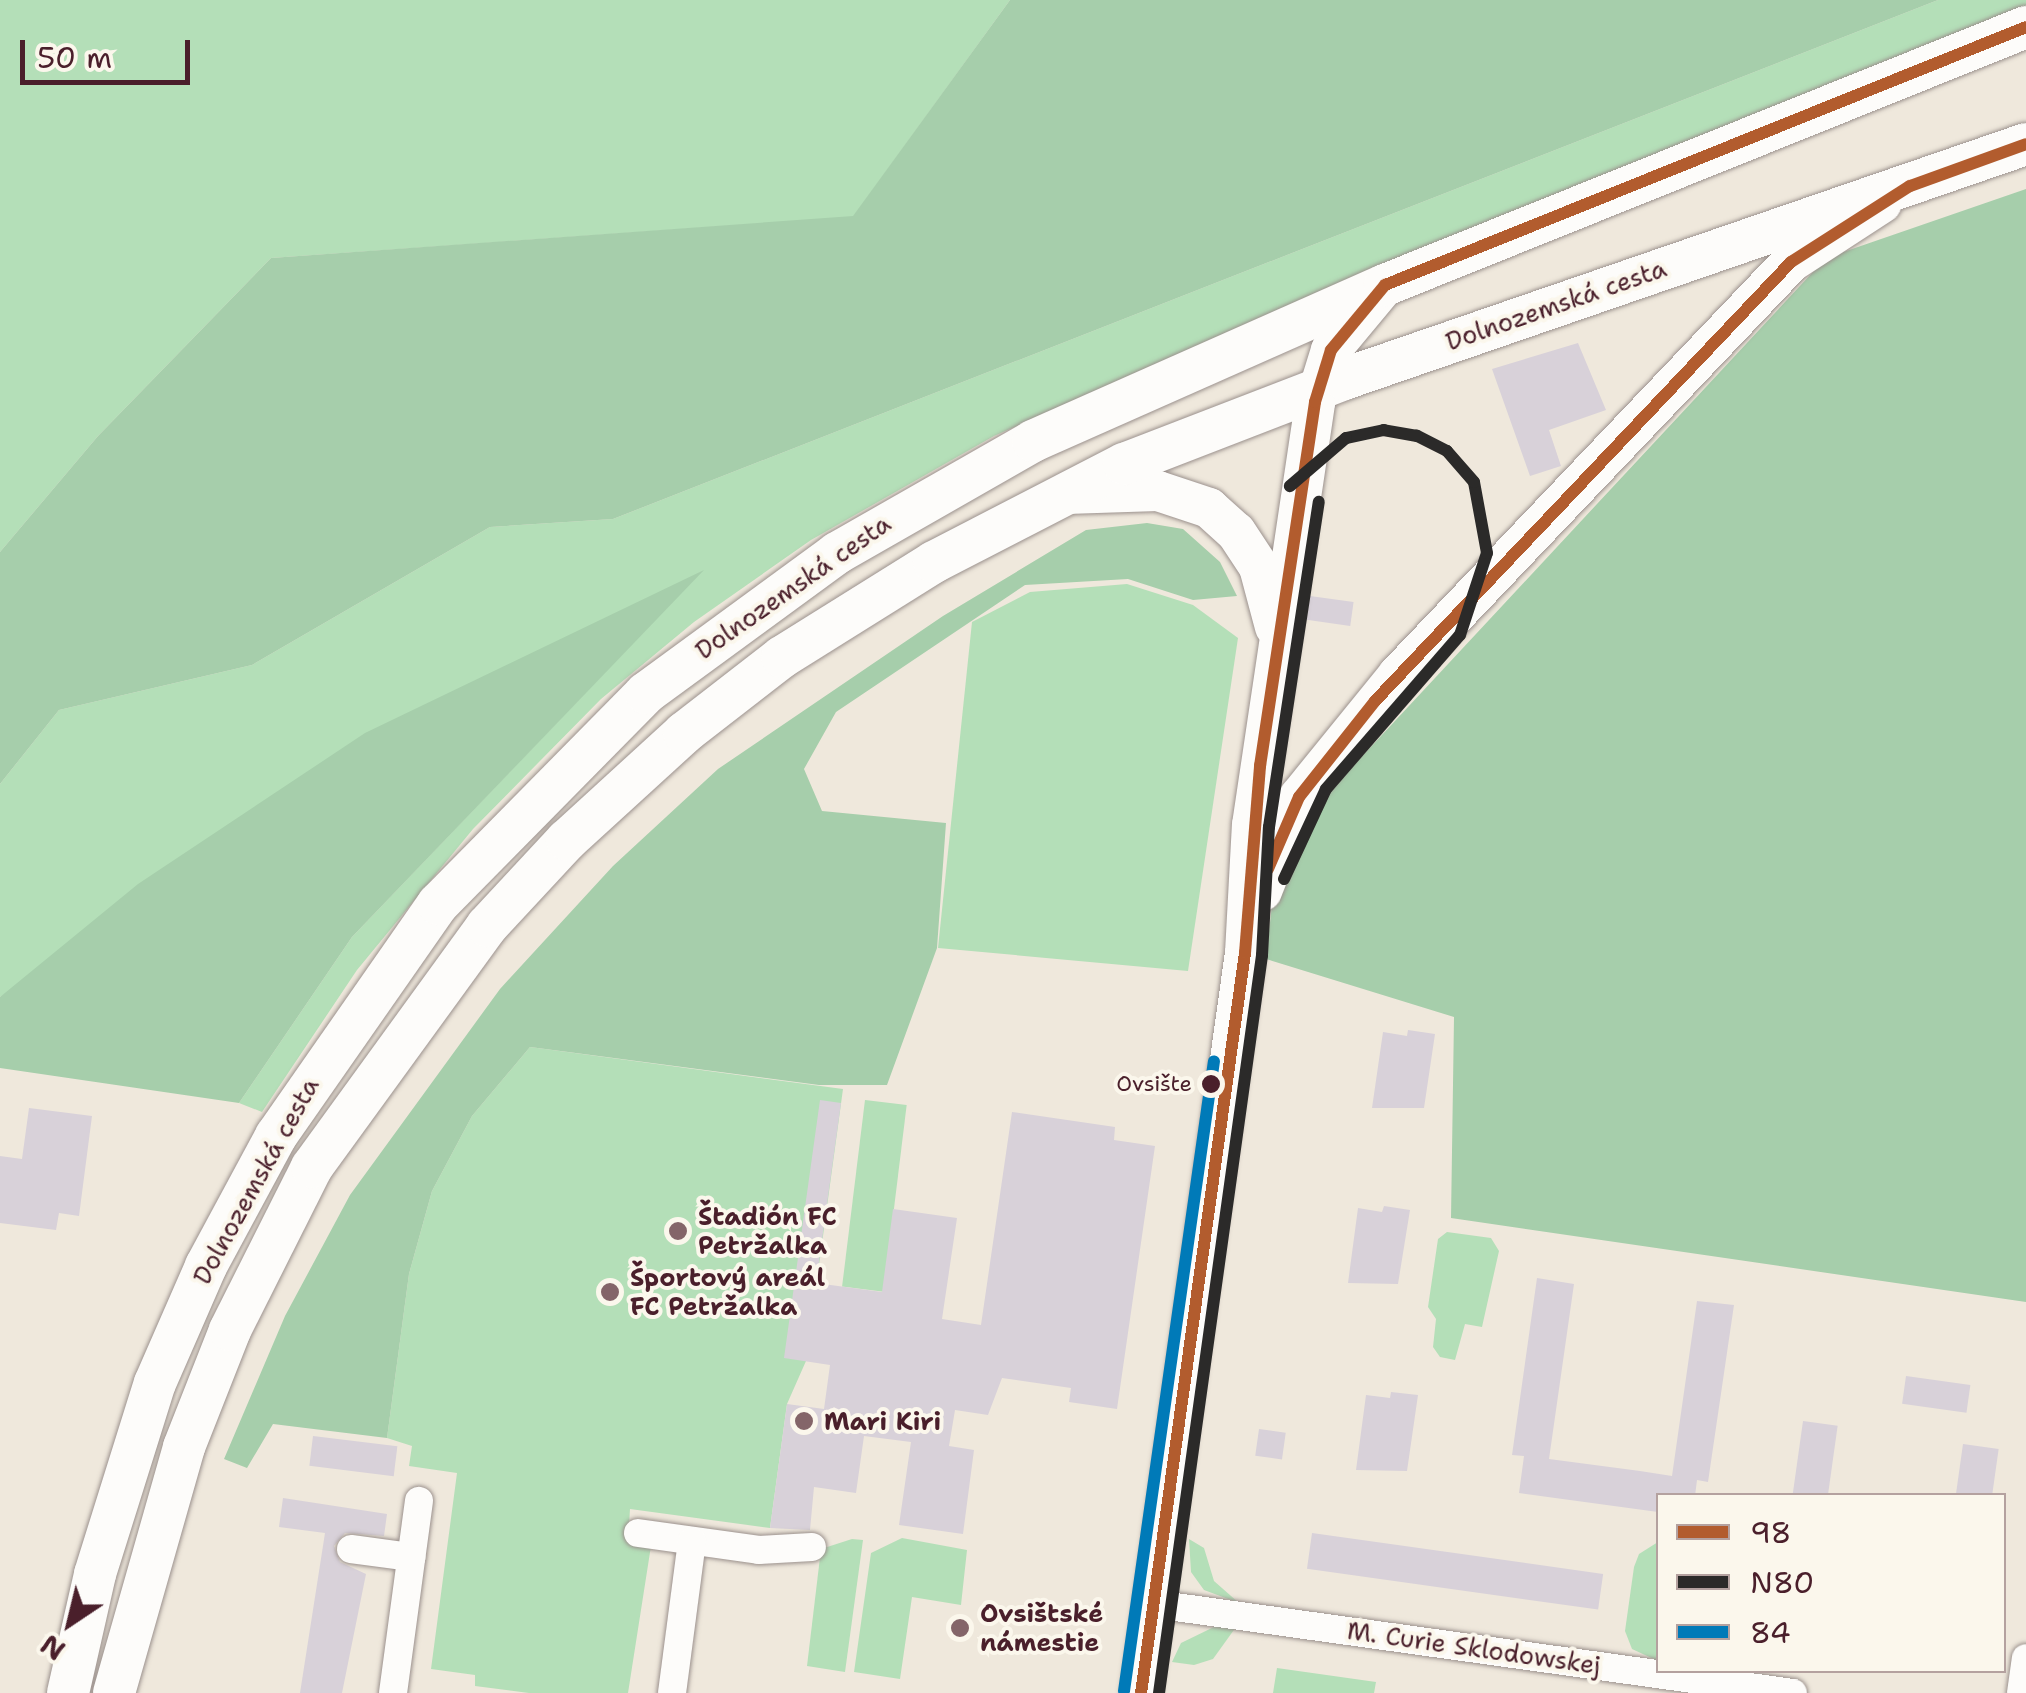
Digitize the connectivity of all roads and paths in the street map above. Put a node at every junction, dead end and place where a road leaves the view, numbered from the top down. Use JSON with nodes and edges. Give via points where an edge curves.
{"nodes":[{"id":1,"x":2026,"y":27,"type":"edge"},
{"id":2,"x":2026,"y":144,"type":"edge"},
{"id":3,"x":1910,"y":186,"type":"junction"},
{"id":4,"x":1384,"y":285,"type":"junction"},
{"id":5,"x":1318,"y":388,"type":"junction"},
{"id":6,"x":1057,"y":495,"type":"junction"},
{"id":7,"x":1277,"y":655,"type":"junction"},
{"id":8,"x":1245,"y":953,"type":"junction"},
{"id":9,"x":419,"y":1500,"type":"dead end"},
{"id":10,"x":638,"y":1534,"type":"dead end"},
{"id":11,"x":692,"y":1541,"type":"junction"},
{"id":12,"x":812,"y":1548,"type":"dead end"},
{"id":13,"x":350,"y":1549,"type":"dead end"},
{"id":14,"x":411,"y":1557,"type":"junction"},
{"id":15,"x":1154,"y":1604,"type":"junction"},
{"id":16,"x":2026,"y":1658,"type":"edge"},
{"id":17,"x":68,"y":1693,"type":"edge"},
{"id":18,"x":114,"y":1693,"type":"edge"},
{"id":19,"x":392,"y":1693,"type":"edge"},
{"id":20,"x":672,"y":1693,"type":"edge"},
{"id":21,"x":1140,"y":1693,"type":"edge"},
{"id":22,"x":1793,"y":1693,"type":"edge"},
{"id":23,"x":2021,"y":1693,"type":"edge"}],
"edges":[{"from":1,"to":4,"type":"main road","name":"Dolnozemská cesta"},
{"from":2,"to":3,"type":"main road","name":"Dolnozemská cesta"},
{"from":3,"to":5,"type":"main road","name":"Dolnozemská cesta"},
{"from":3,"to":8,"type":"street","via":[[1792,262],[1375,702],[1290,814]]},
{"from":4,"to":5,"type":"street","via":[[1339,338]]},
{"from":4,"to":17,"type":"main road","name":"Dolnozemská cesta","via":[[1033,441],[836,553],[646,693],[487,849],[338,1040],[220,1239],[134,1441]]},
{"from":5,"to":6,"type":"main road","name":"Dolnozemská cesta"},
{"from":5,"to":7,"type":"street"},
{"from":6,"to":7,"type":"street","via":[[1158,491],[1214,511],[1243,541],[1264,578]]},
{"from":6,"to":18,"type":"main road","name":"Dolnozemská cesta","via":[[934,562],[748,682],[567,840],[456,965],[330,1139],[250,1288],[184,1447]]},
{"from":7,"to":8,"type":"street","via":[[1252,825]]},
{"from":8,"to":15,"type":"street"},
{"from":9,"to":14,"type":"street"},
{"from":10,"to":11,"type":"street"},
{"from":11,"to":12,"type":"street","via":[[759,1550]]},
{"from":11,"to":20,"type":"street"},
{"from":13,"to":14,"type":"street"},
{"from":14,"to":19,"type":"street"},
{"from":15,"to":21,"type":"street"},
{"from":15,"to":22,"type":"street","name":"M. Curie Sklodowskej"},
{"from":16,"to":23,"type":"street"}]}
